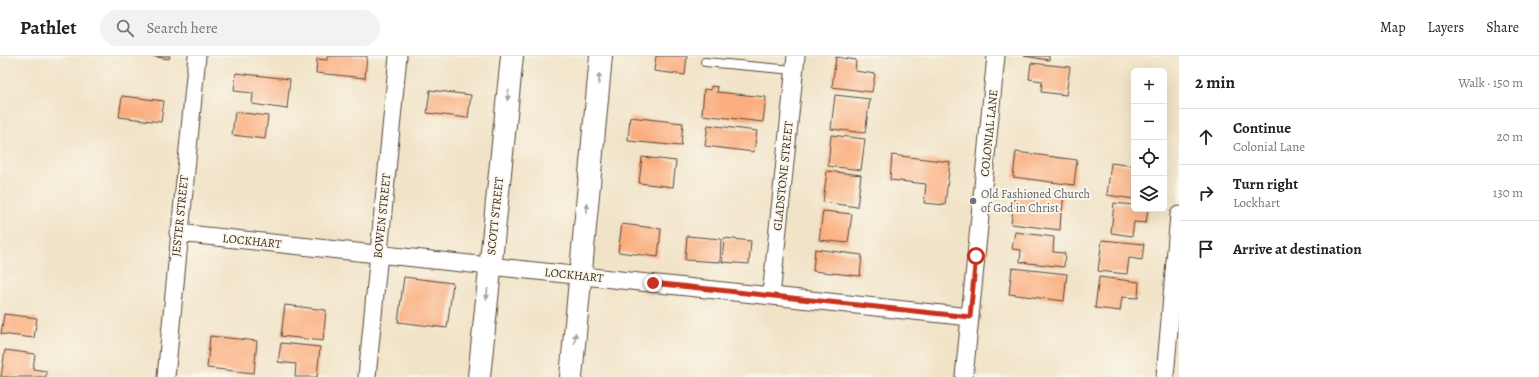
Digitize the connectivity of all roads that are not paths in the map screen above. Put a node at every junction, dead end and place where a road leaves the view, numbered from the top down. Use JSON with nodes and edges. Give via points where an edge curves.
{"nodes":[{"id":1,"x":197,"y":56,"type":"edge"},
{"id":2,"x":398,"y":56,"type":"edge"},
{"id":3,"x":512,"y":56,"type":"edge"},
{"id":4,"x":601,"y":56,"type":"edge"},
{"id":5,"x":996,"y":56,"type":"edge"},
{"id":6,"x":705,"y":62,"type":"dead end"},
{"id":7,"x":795,"y":63,"type":"edge"},
{"id":8,"x":1179,"y":215,"type":"edge"},
{"id":9,"x":178,"y":233,"type":"junction"},
{"id":10,"x":378,"y":254,"type":"junction"},
{"id":11,"x":490,"y":266,"type":"junction"},
{"id":12,"x":581,"y":276,"type":"junction"},
{"id":13,"x":771,"y":296,"type":"junction"},
{"id":14,"x":970,"y":317,"type":"junction"},
{"id":15,"x":166,"y":377,"type":"edge"},
{"id":16,"x":367,"y":377,"type":"edge"},
{"id":17,"x":479,"y":377,"type":"edge"},
{"id":18,"x":571,"y":377,"type":"edge"},
{"id":19,"x":964,"y":377,"type":"edge"},
{"id":20,"x":1165,"y":377,"type":"edge"}],
"edges":[{"from":1,"to":9,"type":"street","name":"JESTER STREET"},
{"from":2,"to":10,"type":"street","name":"BOWEN STREET"},
{"from":3,"to":11,"type":"main road","name":"SCOTT STREET","one_way":true},
{"from":12,"to":4,"type":"main road","one_way":true},
{"from":5,"to":14,"type":"street","name":"COLONIAL LANE"},
{"from":6,"to":7,"type":"lane"},
{"from":7,"to":13,"type":"street","name":"GLADSTONE STREET"},
{"from":8,"to":20,"type":"street"},
{"from":9,"to":10,"type":"street","name":"LOCKHART"},
{"from":9,"to":15,"type":"street","name":"JESTER STREET"},
{"from":10,"to":11,"type":"street","name":"LOCKHART"},
{"from":10,"to":16,"type":"street","name":"BOWEN STREET"},
{"from":11,"to":12,"type":"street","name":"LOCKHART"},
{"from":11,"to":17,"type":"main road","name":"SCOTT STREET","one_way":true},
{"from":12,"to":13,"type":"street","name":"LOCKHART"},
{"from":18,"to":12,"type":"main road","one_way":true},
{"from":13,"to":14,"type":"street","name":"LOCKHART"},
{"from":14,"to":19,"type":"street","name":"COLONIAL LANE"}]}
